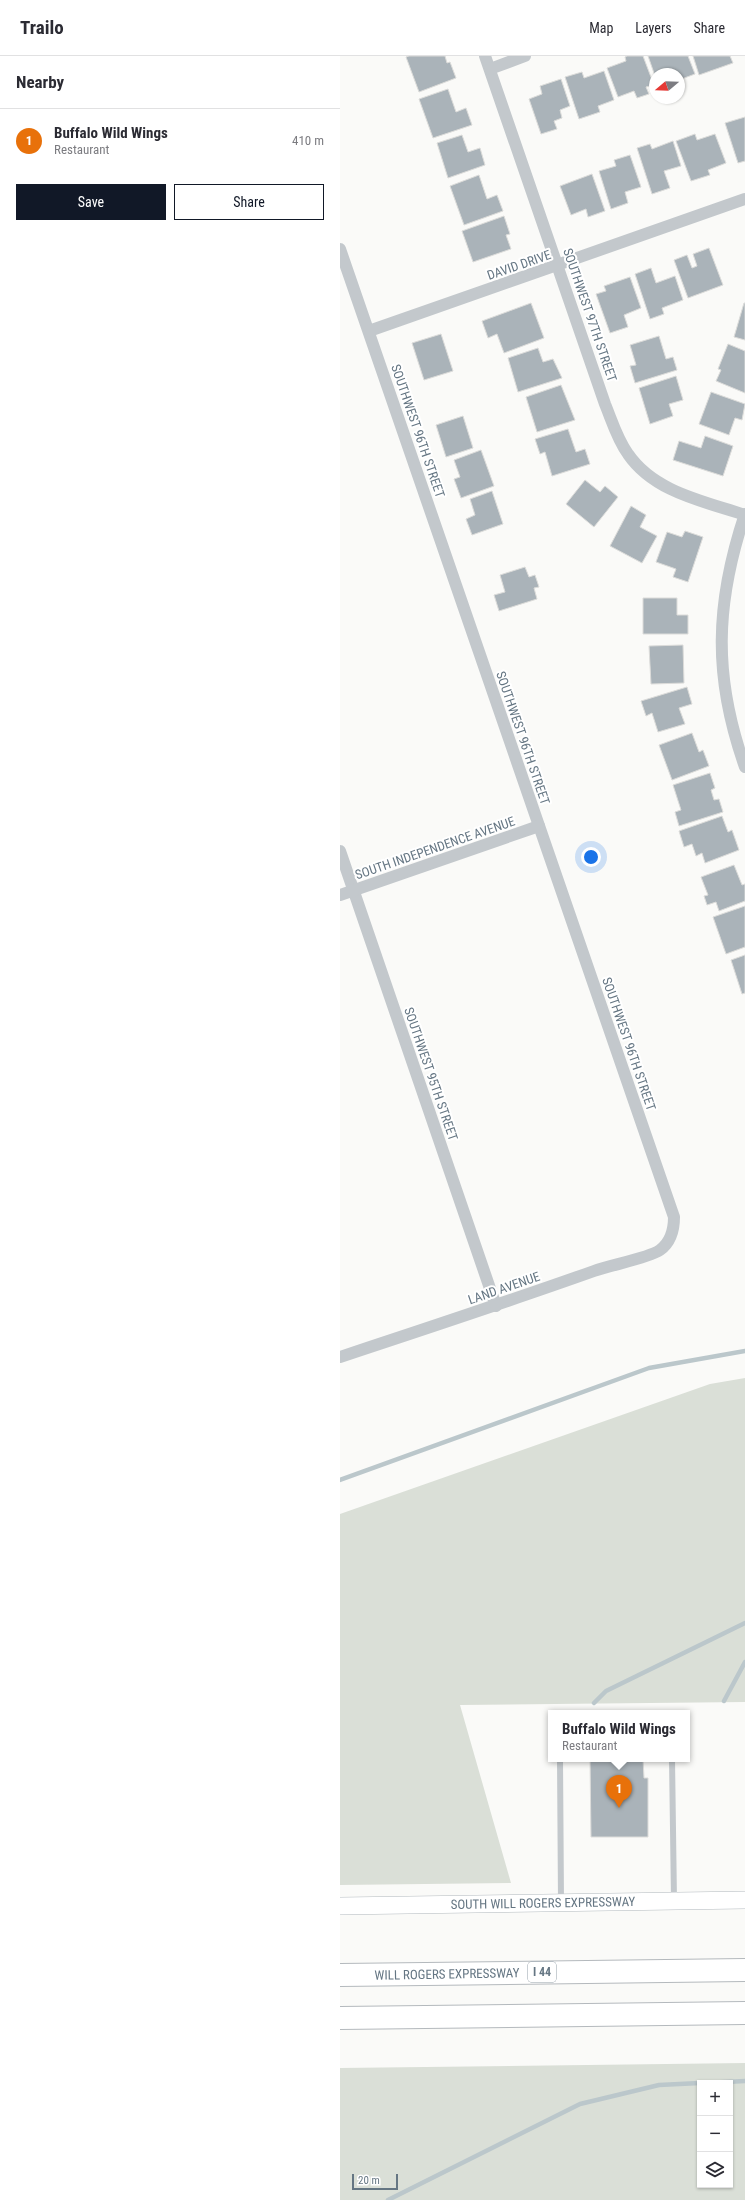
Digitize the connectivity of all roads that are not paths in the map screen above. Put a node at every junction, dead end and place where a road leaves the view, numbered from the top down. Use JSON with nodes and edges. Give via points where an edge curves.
{"nodes":[{"id":1,"x":485,"y":56,"type":"edge"},
{"id":2,"x":525,"y":56,"type":"edge"},
{"id":3,"x":490,"y":68,"type":"junction"},
{"id":4,"x":745,"y":199,"type":"edge"},
{"id":5,"x":340,"y":249,"type":"edge"},
{"id":6,"x":558,"y":266,"type":"junction"},
{"id":7,"x":369,"y":331,"type":"junction"},
{"id":8,"x":745,"y":515,"type":"edge"},
{"id":9,"x":745,"y":767,"type":"edge"},
{"id":10,"x":539,"y":826,"type":"junction"},
{"id":11,"x":340,"y":851,"type":"edge"},
{"id":12,"x":354,"y":891,"type":"junction"},
{"id":13,"x":340,"y":896,"type":"edge"},
{"id":14,"x":671,"y":1236,"type":"joint"},
{"id":15,"x":496,"y":1306,"type":"junction"},
{"id":16,"x":340,"y":1357,"type":"edge"},
{"id":17,"x":560,"y":1762,"type":"edge"},
{"id":18,"x":672,"y":1762,"type":"edge"},
{"id":19,"x":674,"y":1900,"type":"junction"},
{"id":20,"x":745,"y":1900,"type":"edge"},
{"id":21,"x":561,"y":1903,"type":"junction"},
{"id":22,"x":340,"y":1906,"type":"edge"},
{"id":23,"x":745,"y":1970,"type":"edge"},
{"id":24,"x":340,"y":1975,"type":"edge"},
{"id":25,"x":745,"y":2013,"type":"edge"},
{"id":26,"x":340,"y":2018,"type":"edge"}],
"edges":[{"from":1,"to":3,"type":"street","name":"SOUTHWEST 97TH STREET"},
{"from":2,"to":3,"type":"street"},
{"from":3,"to":6,"type":"street","name":"SOUTHWEST 97TH STREET"},
{"from":4,"to":6,"type":"street","name":"DAVID DRIVE"},
{"from":5,"to":7,"type":"street","name":"SOUTHWEST 96TH STREET"},
{"from":6,"to":7,"type":"street","name":"DAVID DRIVE"},
{"from":6,"to":8,"type":"street","name":"SOUTHWEST 97TH STREET","via":[[617,435],[628,454],[644,472],[676,492]]},
{"from":7,"to":10,"type":"street","name":"SOUTHWEST 96TH STREET"},
{"from":8,"to":9,"type":"street","via":[[726,584],[721,640],[727,705]]},
{"from":10,"to":12,"type":"street","name":"SOUTH INDEPENDENCE AVENUE"},
{"from":10,"to":14,"type":"street","name":"SOUTHWEST 96TH STREET","via":[[672,1208],[674,1224]]},
{"from":11,"to":12,"type":"street","name":"SOUTHWEST 95TH STREET"},
{"from":12,"to":13,"type":"street","name":"SOUTH INDEPENDENCE AVENUE"},
{"from":12,"to":15,"type":"street","name":"SOUTHWEST 95TH STREET"},
{"from":14,"to":15,"type":"street","name":"LAND AVENUE","via":[[665,1246],[656,1252],[611,1265]]},
{"from":15,"to":16,"type":"street","name":"LAND AVENUE"},
{"from":17,"to":21,"type":"lane"},
{"from":18,"to":19,"type":"lane"},
{"from":19,"to":20,"type":"main road","name":"SOUTH WILL ROGERS EXPRESSWAY"},
{"from":19,"to":21,"type":"main road","name":"SOUTH WILL ROGERS EXPRESSWAY"},
{"from":21,"to":22,"type":"main road","name":"SOUTH WILL ROGERS EXPRESSWAY"},
{"from":23,"to":24,"type":"highway","name":"WILL ROGERS EXPRESSWAY","number":"I 44"},
{"from":25,"to":26,"type":"highway"}]}
